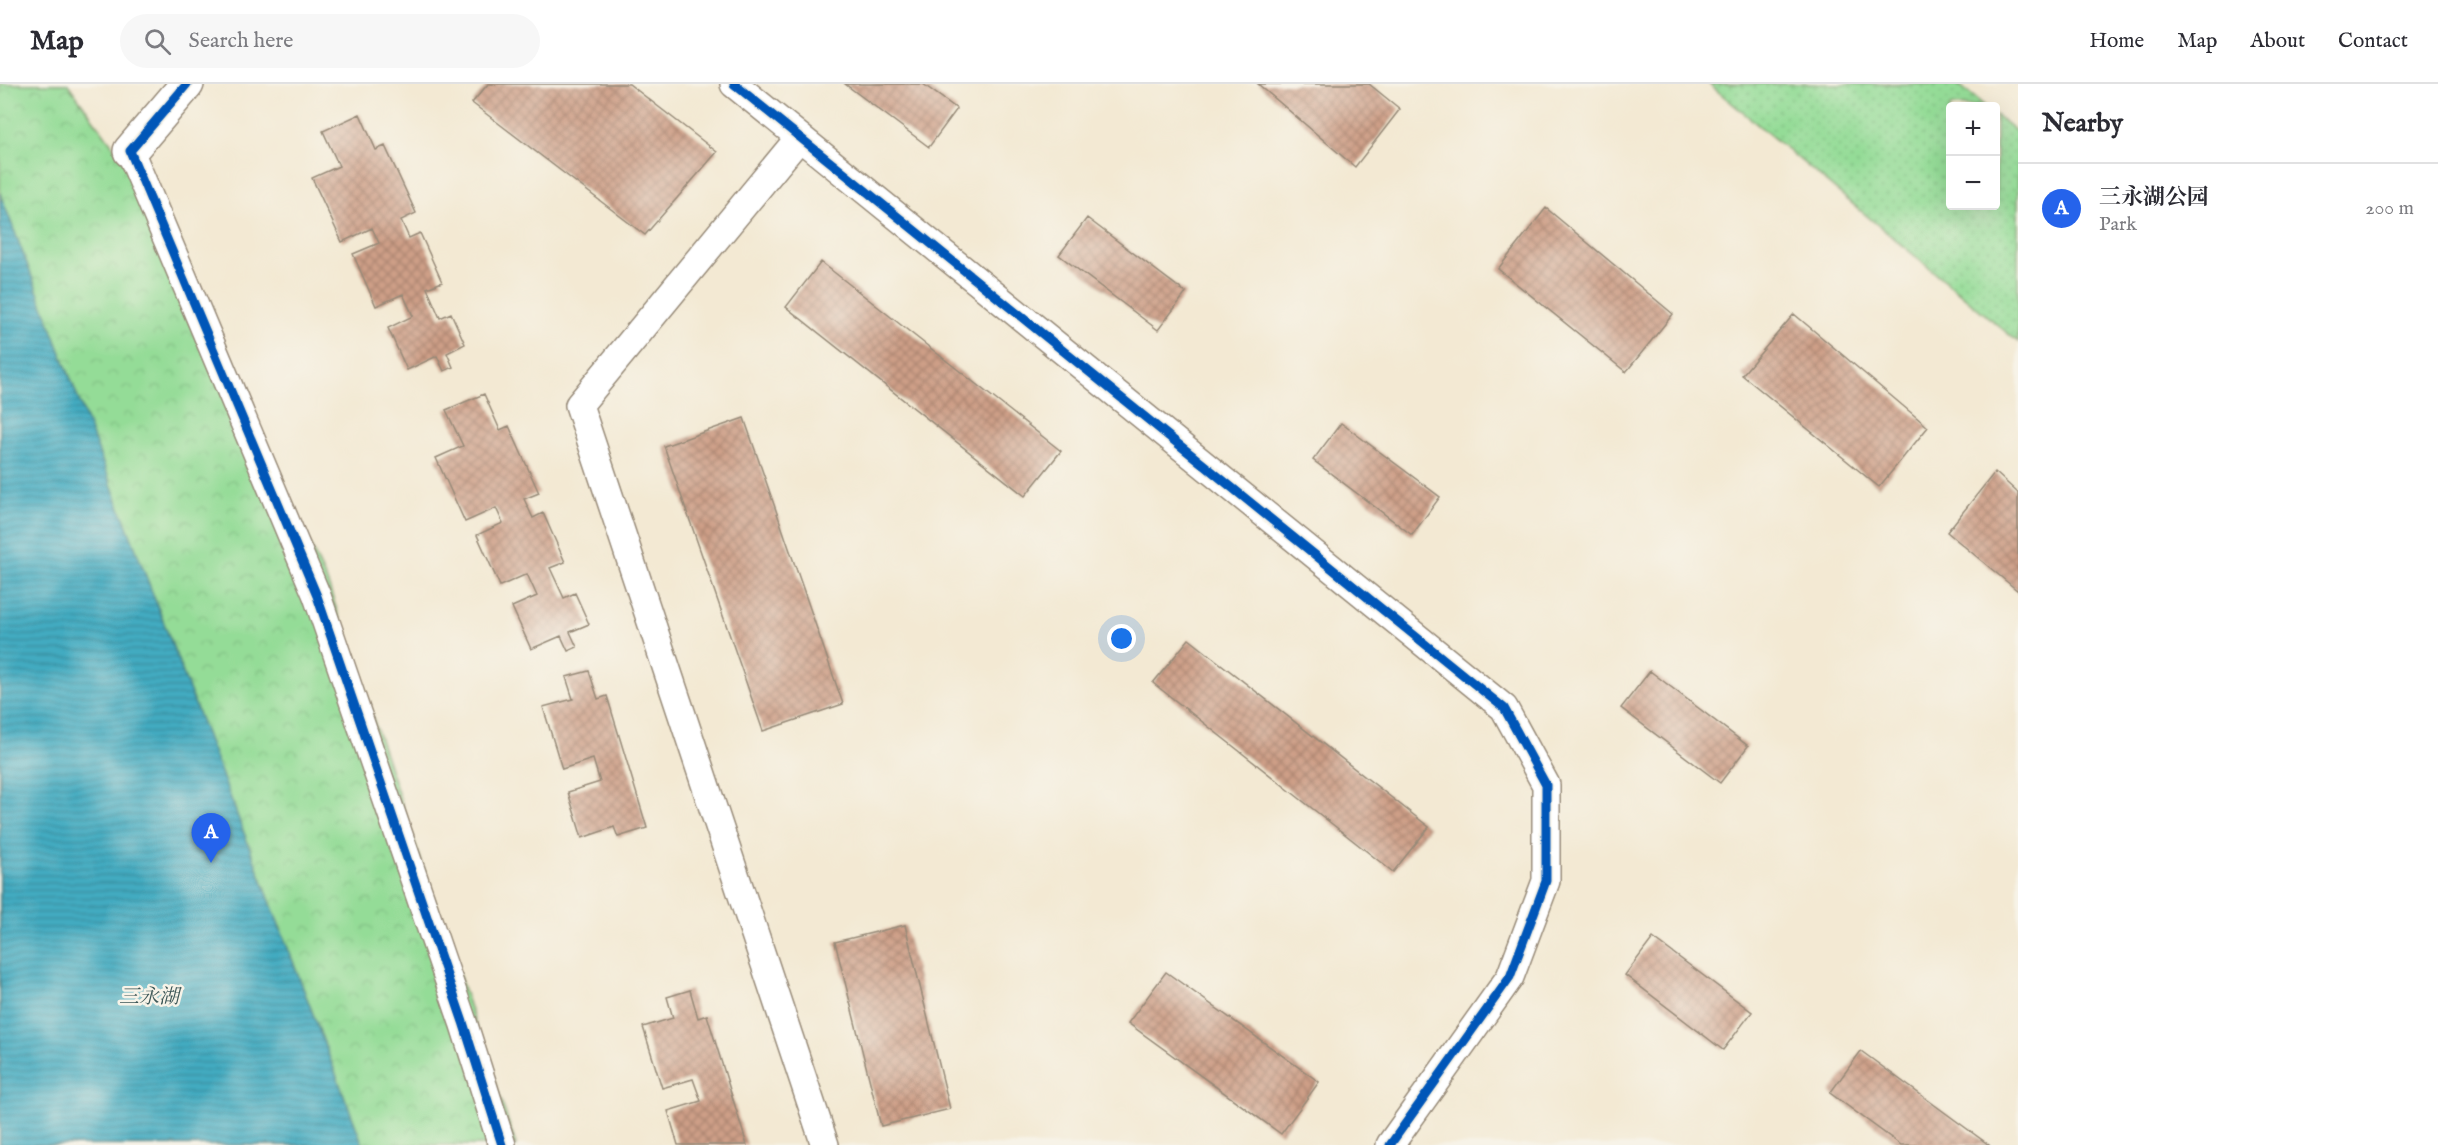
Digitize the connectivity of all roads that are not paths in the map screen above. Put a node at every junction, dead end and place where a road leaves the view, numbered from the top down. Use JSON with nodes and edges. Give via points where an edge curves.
{"nodes":[{"id":1,"x":187,"y":84,"type":"edge"},
{"id":2,"x":734,"y":84,"type":"edge"},
{"id":3,"x":799,"y":138,"type":"junction"},
{"id":4,"x":130,"y":151,"type":"joint"},
{"id":5,"x":502,"y":1145,"type":"edge"},
{"id":6,"x":825,"y":1145,"type":"edge"},
{"id":7,"x":1390,"y":1145,"type":"edge"}],
"edges":[{"from":1,"to":4,"type":"street"},
{"from":2,"to":3,"type":"street"},
{"from":3,"to":6,"type":"street","via":[[579,405]]},
{"from":3,"to":7,"type":"street","via":[[1504,708],[1546,785],[1546,881],[1510,977]]},
{"from":4,"to":5,"type":"street","via":[[318,596]]}]}
